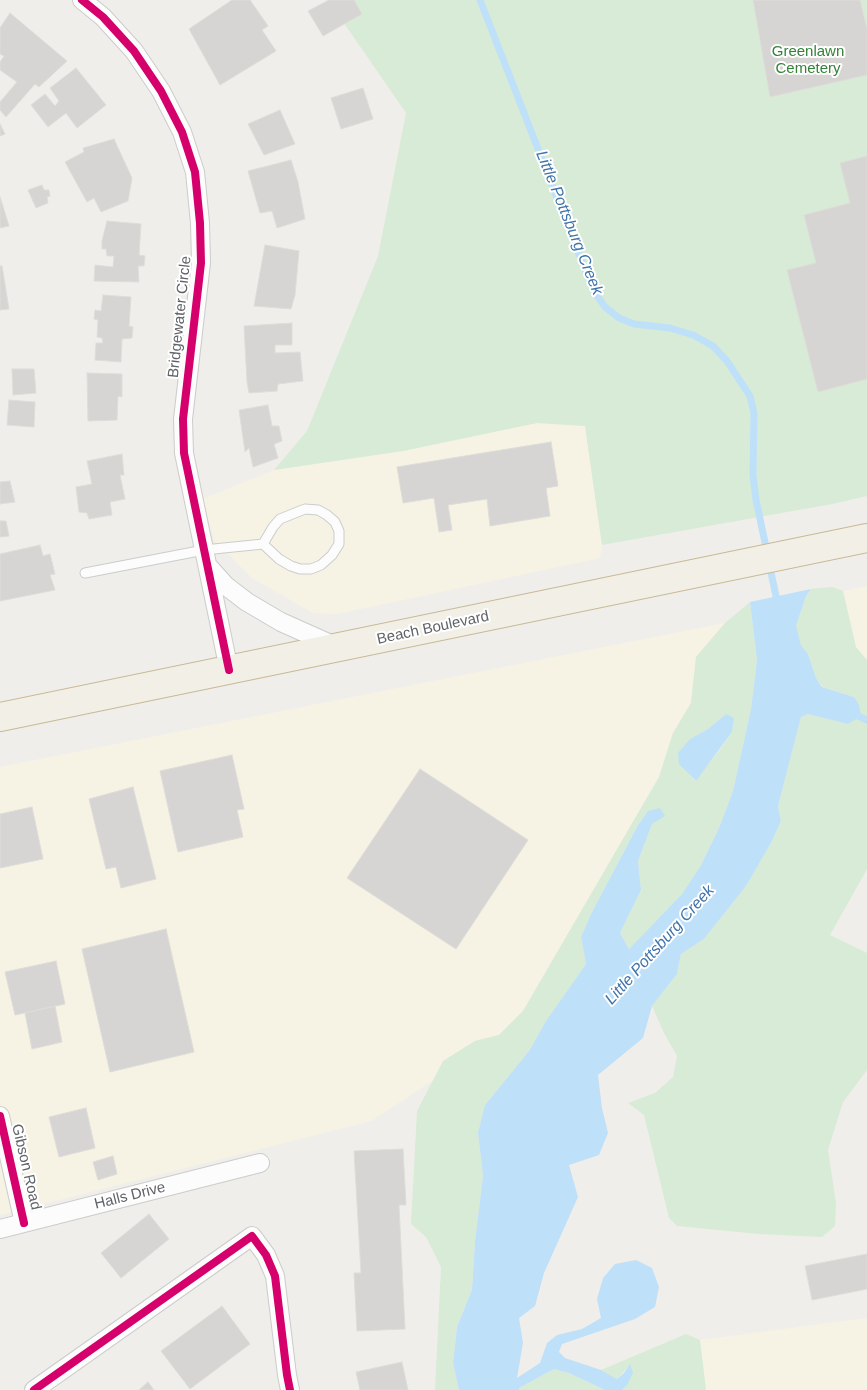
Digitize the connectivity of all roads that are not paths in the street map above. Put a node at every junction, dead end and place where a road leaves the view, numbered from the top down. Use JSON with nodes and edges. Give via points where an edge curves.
{"nodes":[{"id":1,"x":82,"y":0,"type":"edge"},
{"id":2,"x":867,"y":538,"type":"edge"},
{"id":3,"x":263,"y":544,"type":"junction"},
{"id":4,"x":205,"y":557,"type":"junction"},
{"id":5,"x":85,"y":573,"type":"dead end"},
{"id":6,"x":337,"y":647,"type":"junction"},
{"id":7,"x":229,"y":670,"type":"junction"},
{"id":8,"x":0,"y":717,"type":"edge"},
{"id":9,"x":0,"y":1116,"type":"edge"},
{"id":10,"x":260,"y":1163,"type":"dead end"},
{"id":11,"x":24,"y":1223,"type":"junction"},
{"id":12,"x":0,"y":1229,"type":"edge"},
{"id":13,"x":34,"y":1390,"type":"edge"},
{"id":14,"x":290,"y":1390,"type":"edge"}],
"edges":[{"from":1,"to":4,"type":"street","name":"Bridgewater Circle","via":[[103,17],[134,51],[161,92],[182,132],[195,172],[201,263],[184,453]]},
{"from":2,"to":6,"type":"highway","name":"Beach Boulevard"},
{"from":3,"to":3,"type":"lane","via":[[291,566],[311,569],[332,555],[339,544],[339,530],[327,515],[305,509],[280,519]]},
{"from":3,"to":4,"type":"lane"},
{"from":4,"to":5,"type":"lane"},
{"from":4,"to":6,"type":"street","via":[[226,586],[247,602],[281,622]]},
{"from":4,"to":7,"type":"street","name":"Bridgewater Circle"},
{"from":6,"to":7,"type":"highway","name":"Beach Boulevard"},
{"from":7,"to":8,"type":"highway","name":"Beach Boulevard"},
{"from":9,"to":11,"type":"street","name":"Gibson Road"},
{"from":10,"to":11,"type":"street","name":"Halls Drive"},
{"from":11,"to":12,"type":"street","name":"Halls Drive"},
{"from":13,"to":14,"type":"street","via":[[252,1236],[266,1255],[275,1276]]}]}
